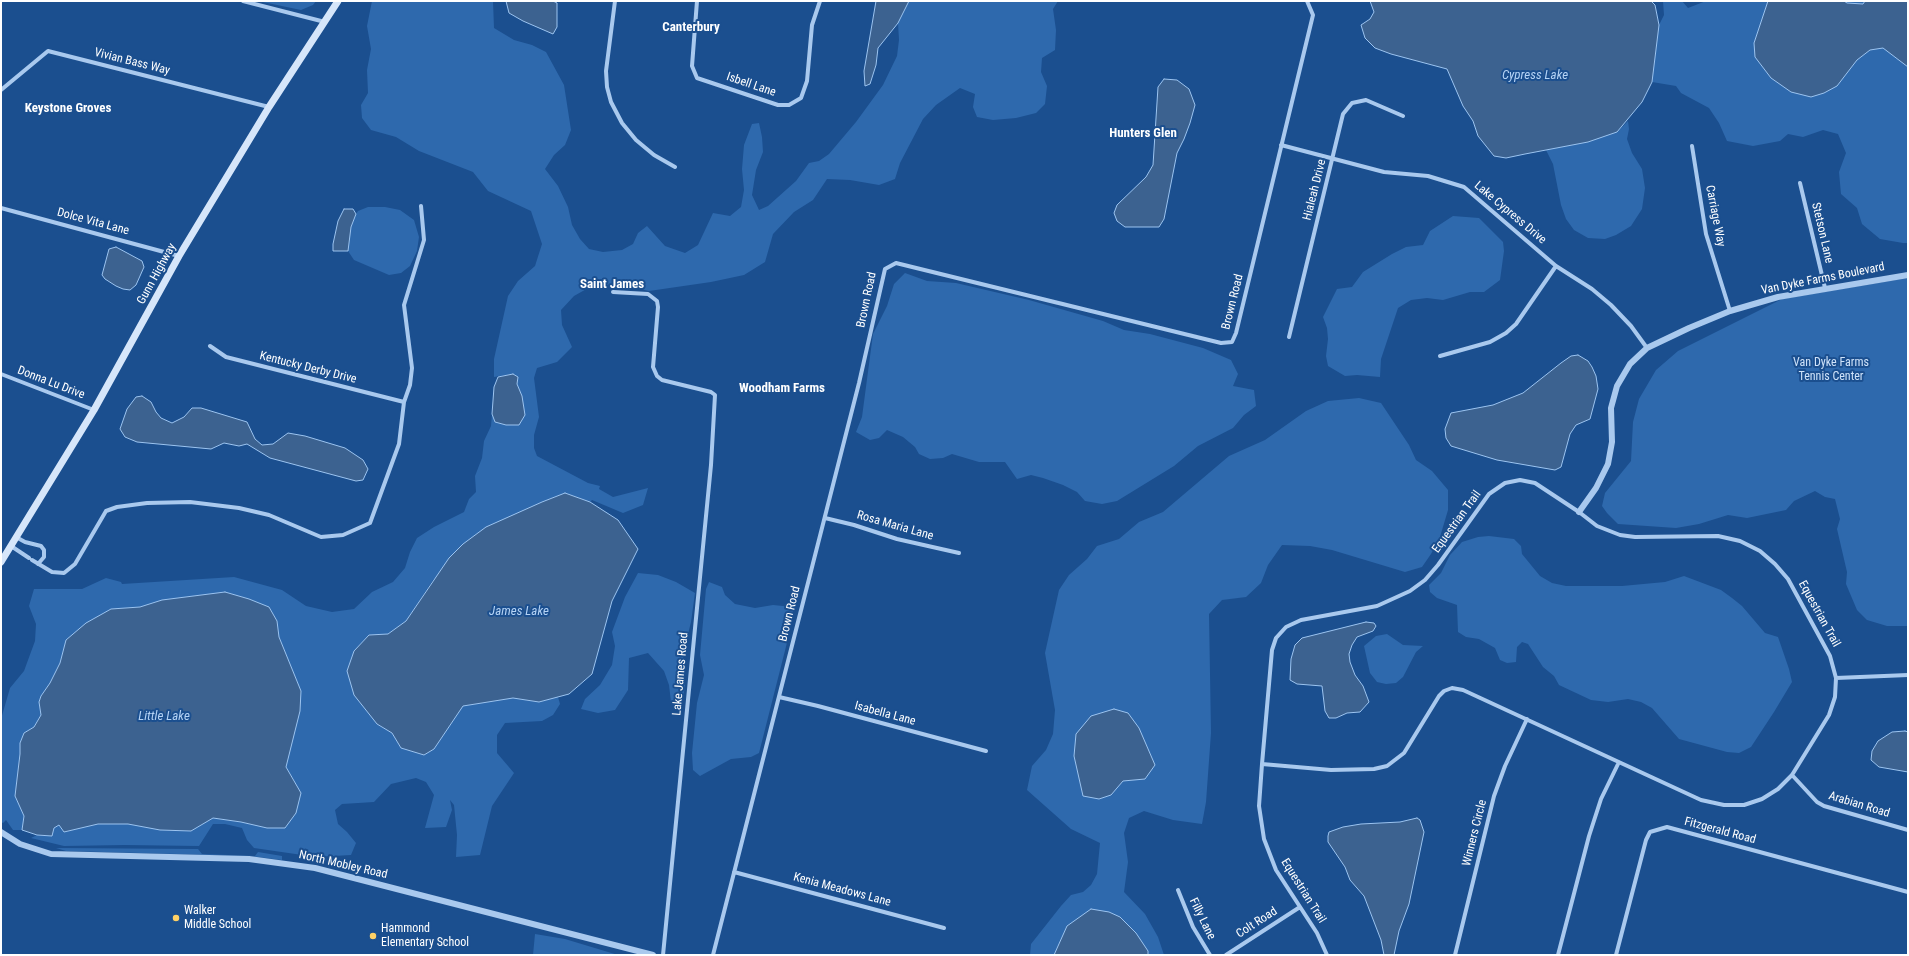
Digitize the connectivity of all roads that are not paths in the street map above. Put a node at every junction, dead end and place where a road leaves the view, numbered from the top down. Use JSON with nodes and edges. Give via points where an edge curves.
{"nodes":[{"id":1,"x":243,"y":1,"type":"edge"},
{"id":2,"x":338,"y":1,"type":"edge"},
{"id":3,"x":615,"y":1,"type":"edge"},
{"id":4,"x":697,"y":1,"type":"edge"},
{"id":5,"x":820,"y":1,"type":"edge"},
{"id":6,"x":1307,"y":1,"type":"edge"},
{"id":7,"x":325,"y":22,"type":"junction"},
{"id":8,"x":1,"y":90,"type":"edge"},
{"id":9,"x":269,"y":108,"type":"junction"},
{"id":10,"x":1403,"y":116,"type":"dead end"},
{"id":11,"x":1280,"y":145,"type":"junction"},
{"id":12,"x":1692,"y":146,"type":"dead end"},
{"id":13,"x":1333,"y":158,"type":"junction"},
{"id":14,"x":675,"y":167,"type":"dead end"},
{"id":15,"x":1800,"y":183,"type":"dead end"},
{"id":16,"x":421,"y":206,"type":"dead end"},
{"id":17,"x":1,"y":208,"type":"edge"},
{"id":18,"x":179,"y":256,"type":"junction"},
{"id":19,"x":1556,"y":266,"type":"junction"},
{"id":20,"x":1908,"y":275,"type":"edge"},
{"id":21,"x":1825,"y":288,"type":"junction"},
{"id":22,"x":613,"y":292,"type":"dead end"},
{"id":23,"x":1730,"y":311,"type":"junction"},
{"id":24,"x":1289,"y":337,"type":"dead end"},
{"id":25,"x":210,"y":346,"type":"dead end"},
{"id":26,"x":1647,"y":348,"type":"junction"},
{"id":27,"x":1440,"y":356,"type":"dead end"},
{"id":28,"x":1,"y":374,"type":"edge"},
{"id":29,"x":404,"y":402,"type":"junction"},
{"id":30,"x":94,"y":410,"type":"junction"},
{"id":31,"x":1579,"y":512,"type":"junction"},
{"id":32,"x":825,"y":518,"type":"junction"},
{"id":33,"x":16,"y":537,"type":"junction"},
{"id":34,"x":11,"y":546,"type":"junction"},
{"id":35,"x":959,"y":553,"type":"dead end"},
{"id":36,"x":1,"y":562,"type":"edge"},
{"id":37,"x":38,"y":564,"type":"junction"},
{"id":38,"x":1908,"y":675,"type":"edge"},
{"id":39,"x":1836,"y":678,"type":"junction"},
{"id":40,"x":779,"y":697,"type":"junction"},
{"id":41,"x":1527,"y":719,"type":"junction"},
{"id":42,"x":986,"y":751,"type":"dead end"},
{"id":43,"x":1619,"y":762,"type":"junction"},
{"id":44,"x":1262,"y":764,"type":"junction"},
{"id":45,"x":1792,"y":775,"type":"junction"},
{"id":46,"x":1908,"y":830,"type":"edge"},
{"id":47,"x":1,"y":832,"type":"edge"},
{"id":48,"x":734,"y":872,"type":"junction"},
{"id":49,"x":1178,"y":890,"type":"dead end"},
{"id":50,"x":1908,"y":892,"type":"edge"},
{"id":51,"x":1300,"y":907,"type":"junction"},
{"id":52,"x":944,"y":928,"type":"dead end"},
{"id":53,"x":653,"y":955,"type":"edge"},
{"id":54,"x":663,"y":955,"type":"edge"},
{"id":55,"x":712,"y":955,"type":"edge"},
{"id":56,"x":1210,"y":955,"type":"edge"},
{"id":57,"x":1226,"y":955,"type":"edge"},
{"id":58,"x":1327,"y":955,"type":"edge"},
{"id":59,"x":1455,"y":955,"type":"edge"},
{"id":60,"x":1558,"y":955,"type":"edge"},
{"id":61,"x":1616,"y":955,"type":"edge"}],
"edges":[{"from":1,"to":7,"type":"street"},
{"from":2,"to":7,"type":"main road","name":"Gunn Highway"},
{"from":3,"to":14,"type":"street","via":[[606,71],[611,102],[622,123],[636,140],[654,155]]},
{"from":4,"to":5,"type":"street","name":"Isbell Lane","via":[[692,66],[697,78],[778,105],[789,105],[801,98],[807,82],[812,25]]},
{"from":6,"to":11,"type":"street","name":"Brown Road","via":[[1312,16]]},
{"from":7,"to":9,"type":"main road","name":"Gunn Highway"},
{"from":8,"to":9,"type":"street","name":"Vivian Bass Way","via":[[48,51]]},
{"from":9,"to":18,"type":"main road","name":"Gunn Highway"},
{"from":10,"to":13,"type":"street","name":"Hialeah Drive","via":[[1366,100],[1352,103],[1343,114]]},
{"from":11,"to":13,"type":"street","name":"Lake Cypress Drive"},
{"from":11,"to":32,"type":"street","name":"Brown Road","via":[[1232,342],[1221,343],[896,263],[885,269]]},
{"from":12,"to":23,"type":"street","name":"Carriage Way","via":[[1706,234]]},
{"from":13,"to":19,"type":"street","name":"Lake Cypress Drive","via":[[1384,172],[1428,176],[1464,187]]},
{"from":13,"to":24,"type":"street","name":"Hialeah Drive"},
{"from":15,"to":21,"type":"street","name":"Stetson Lane"},
{"from":16,"to":29,"type":"street","via":[[424,240],[404,305],[412,368]]},
{"from":17,"to":18,"type":"street","name":"Dolce Vita Lane"},
{"from":18,"to":30,"type":"main road","name":"Gunn Highway"},
{"from":19,"to":26,"type":"street","name":"Lake Cypress Drive","via":[[1592,289],[1611,305]]},
{"from":19,"to":27,"type":"street","via":[[1516,324],[1506,334],[1490,342]]},
{"from":20,"to":21,"type":"street","name":"Van Dyke Farms Boulevard"},
{"from":21,"to":23,"type":"street","name":"Van Dyke Farms Boulevard","via":[[1778,297]]},
{"from":22,"to":54,"type":"street","name":"Lake James Road","via":[[648,294],[657,301],[653,367],[657,376],[662,380],[715,395]]},
{"from":23,"to":26,"type":"street","name":"Van Dyke Farms Boulevard"},
{"from":25,"to":29,"type":"street","name":"Kentucky Derby Drive","via":[[226,357]]},
{"from":26,"to":31,"type":"street","name":"Van Dyke Farms Boulevard","via":[[1630,364],[1617,386],[1611,408],[1612,442],[1608,464],[1596,488]]},
{"from":28,"to":30,"type":"street","name":"Donna Lu Drive"},
{"from":29,"to":37,"type":"street","via":[[399,444],[370,523],[343,535],[321,537],[269,515],[239,508],[190,502],[147,503],[106,511],[75,564],[64,573],[52,572]]},
{"from":30,"to":33,"type":"main road","name":"Gunn Highway"},
{"from":31,"to":39,"type":"street","name":"Equestrian Trail","via":[[1597,526],[1620,535],[1718,536],[1740,541],[1760,551],[1788,579],[1830,656]]},
{"from":31,"to":44,"type":"street","name":"Equestrian Trail","via":[[1535,483],[1520,480],[1505,482],[1489,494],[1438,565],[1410,592],[1378,606],[1301,620],[1286,627],[1276,638],[1272,650]]},
{"from":32,"to":35,"type":"street","name":"Rosa Maria Lane","via":[[898,540]]},
{"from":32,"to":40,"type":"street","name":"Brown Road"},
{"from":33,"to":34,"type":"main road","name":"Gunn Highway"},
{"from":33,"to":37,"type":"street","via":[[41,546],[44,557]]},
{"from":34,"to":36,"type":"main road","name":"Gunn Highway"},
{"from":34,"to":37,"type":"street"},
{"from":38,"to":39,"type":"street"},
{"from":39,"to":45,"type":"street","name":"Equestrian Trail","via":[[1829,716]]},
{"from":40,"to":42,"type":"street","name":"Isabella Lane"},
{"from":40,"to":48,"type":"street","name":"Brown Road"},
{"from":41,"to":43,"type":"street","name":"Equestrian Trail"},
{"from":41,"to":44,"type":"street","name":"Equestrian Trail","via":[[1463,690],[1452,688],[1439,696],[1404,753],[1387,766],[1374,769],[1331,770]]},
{"from":41,"to":59,"type":"street","name":"Winners Circle","via":[[1494,796]]},
{"from":43,"to":45,"type":"street","name":"Equestrian Trail","via":[[1702,800],[1724,806],[1744,805],[1762,799],[1778,789]]},
{"from":43,"to":60,"type":"street","via":[[1601,799],[1589,836]]},
{"from":44,"to":51,"type":"street","name":"Equestrian Trail","via":[[1259,806],[1264,839],[1276,870]]},
{"from":45,"to":46,"type":"street","name":"Arabian Road","via":[[1824,806]]},
{"from":47,"to":53,"type":"street","name":"North Mobley Road","via":[[20,844],[51,854],[249,859],[315,868]]},
{"from":48,"to":52,"type":"street","name":"Kenia Meadows Lane"},
{"from":48,"to":55,"type":"street","name":"Brown Road"},
{"from":49,"to":56,"type":"street","name":"Filly Lane","via":[[1193,927]]},
{"from":50,"to":61,"type":"street","name":"Fitzgerald Road","via":[[1667,827],[1650,832],[1646,840]]},
{"from":51,"to":57,"type":"street","name":"Colt Road"},
{"from":51,"to":58,"type":"street","name":"Equestrian Trail"}]}
